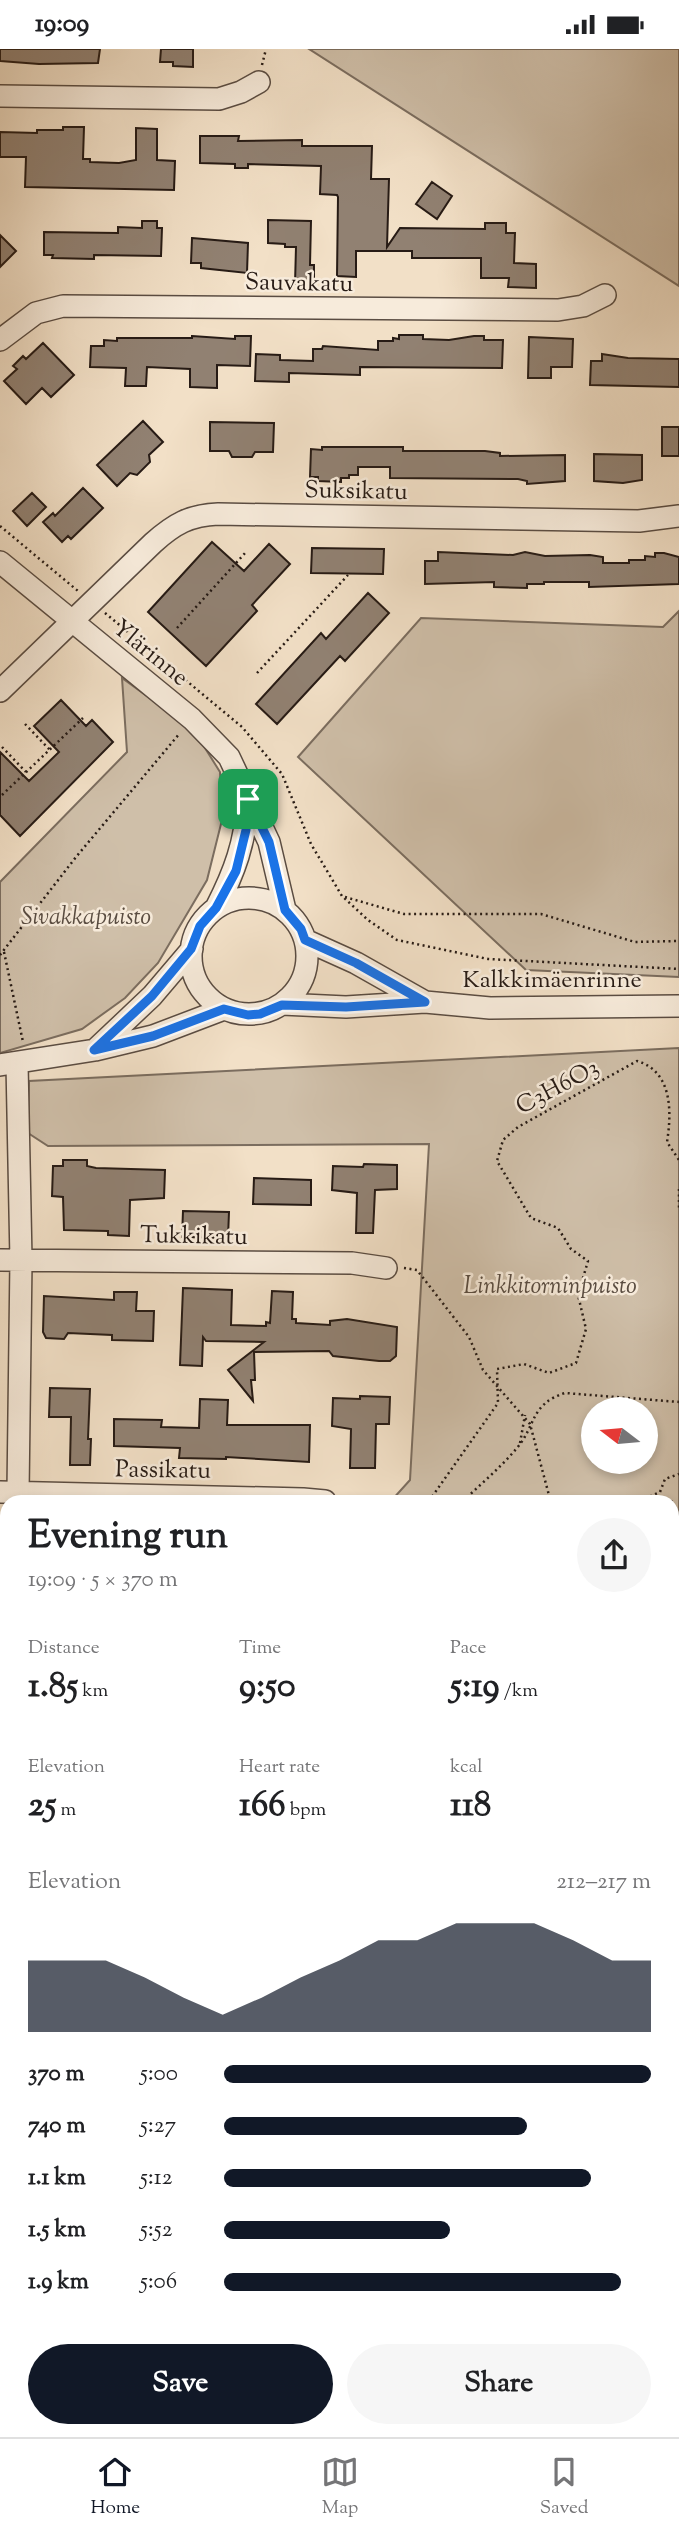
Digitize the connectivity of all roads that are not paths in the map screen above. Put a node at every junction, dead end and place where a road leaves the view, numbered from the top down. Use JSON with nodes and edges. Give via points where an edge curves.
{"nodes":[{"id":1,"x":259,"y":82,"type":"dead end"},
{"id":2,"x":0,"y":96,"type":"edge"},
{"id":3,"x":606,"y":295,"type":"dead end"},
{"id":4,"x":0,"y":340,"type":"edge"},
{"id":5,"x":679,"y":516,"type":"edge"},
{"id":6,"x":0,"y":562,"type":"edge"},
{"id":7,"x":72,"y":621,"type":"junction"},
{"id":8,"x":0,"y":691,"type":"edge"},
{"id":9,"x":248,"y":799,"type":"junction"},
{"id":10,"x":216,"y":908,"type":"junction"},
{"id":11,"x":285,"y":910,"type":"junction"},
{"id":12,"x":305,"y":940,"type":"junction"},
{"id":13,"x":191,"y":949,"type":"junction"},
{"id":14,"x":425,"y":1002,"type":"junction"},
{"id":15,"x":282,"y":1005,"type":"junction"},
{"id":16,"x":679,"y":1006,"type":"edge"},
{"id":17,"x":224,"y":1009,"type":"junction"},
{"id":18,"x":94,"y":1050,"type":"junction"},
{"id":19,"x":15,"y":1064,"type":"edge"},
{"id":20,"x":11,"y":1260,"type":"edge"},
{"id":21,"x":386,"y":1268,"type":"road end"},
{"id":22,"x":9,"y":1492,"type":"edge"},
{"id":23,"x":135,"y":1495,"type":"edge"}],
"edges":[{"from":1,"to":2,"type":"street","via":[[219,99]]},
{"from":3,"to":4,"type":"street","name":"Sauvakatu","via":[[583,306],[558,310],[63,306],[36,313]]},
{"from":5,"to":7,"type":"street","name":"Suksikatu","via":[[639,521],[190,517],[171,527]]},
{"from":6,"to":7,"type":"street","name":"Ylärinne"},
{"from":7,"to":8,"type":"street","name":"Suksikatu"},
{"from":7,"to":9,"type":"street","name":"Ylärinne","via":[[192,719],[229,757]]},
{"from":9,"to":10,"type":"street","name":"Ylärinne","via":[[236,871]]},
{"from":9,"to":11,"type":"street","name":"Ylärinne","via":[[269,842]]},
{"from":10,"to":11,"type":"street","via":[[251,898]]},
{"from":10,"to":13,"type":"street","via":[[200,926]]},
{"from":11,"to":12,"type":"street"},
{"from":12,"to":14,"type":"street","name":"Kalkkimäenrinne"},
{"from":12,"to":15,"type":"street","via":[[304,976]]},
{"from":13,"to":17,"type":"street","via":[[198,984]]},
{"from":13,"to":18,"type":"street","via":[[152,996]]},
{"from":14,"to":15,"type":"street","name":"Kalkkimäenrinne"},
{"from":14,"to":16,"type":"street","name":"Kalkkimäenrinne","via":[[490,1007]]},
{"from":15,"to":17,"type":"street","via":[[248,1015]]},
{"from":17,"to":18,"type":"street","via":[[153,1036]]},
{"from":18,"to":19,"type":"street"},
{"from":19,"to":20,"type":"street"},
{"from":20,"to":21,"type":"street","name":"Tukkikatu","via":[[352,1263]]},
{"from":20,"to":22,"type":"street"},
{"from":22,"to":23,"type":"street","name":"Passikatu"}]}
